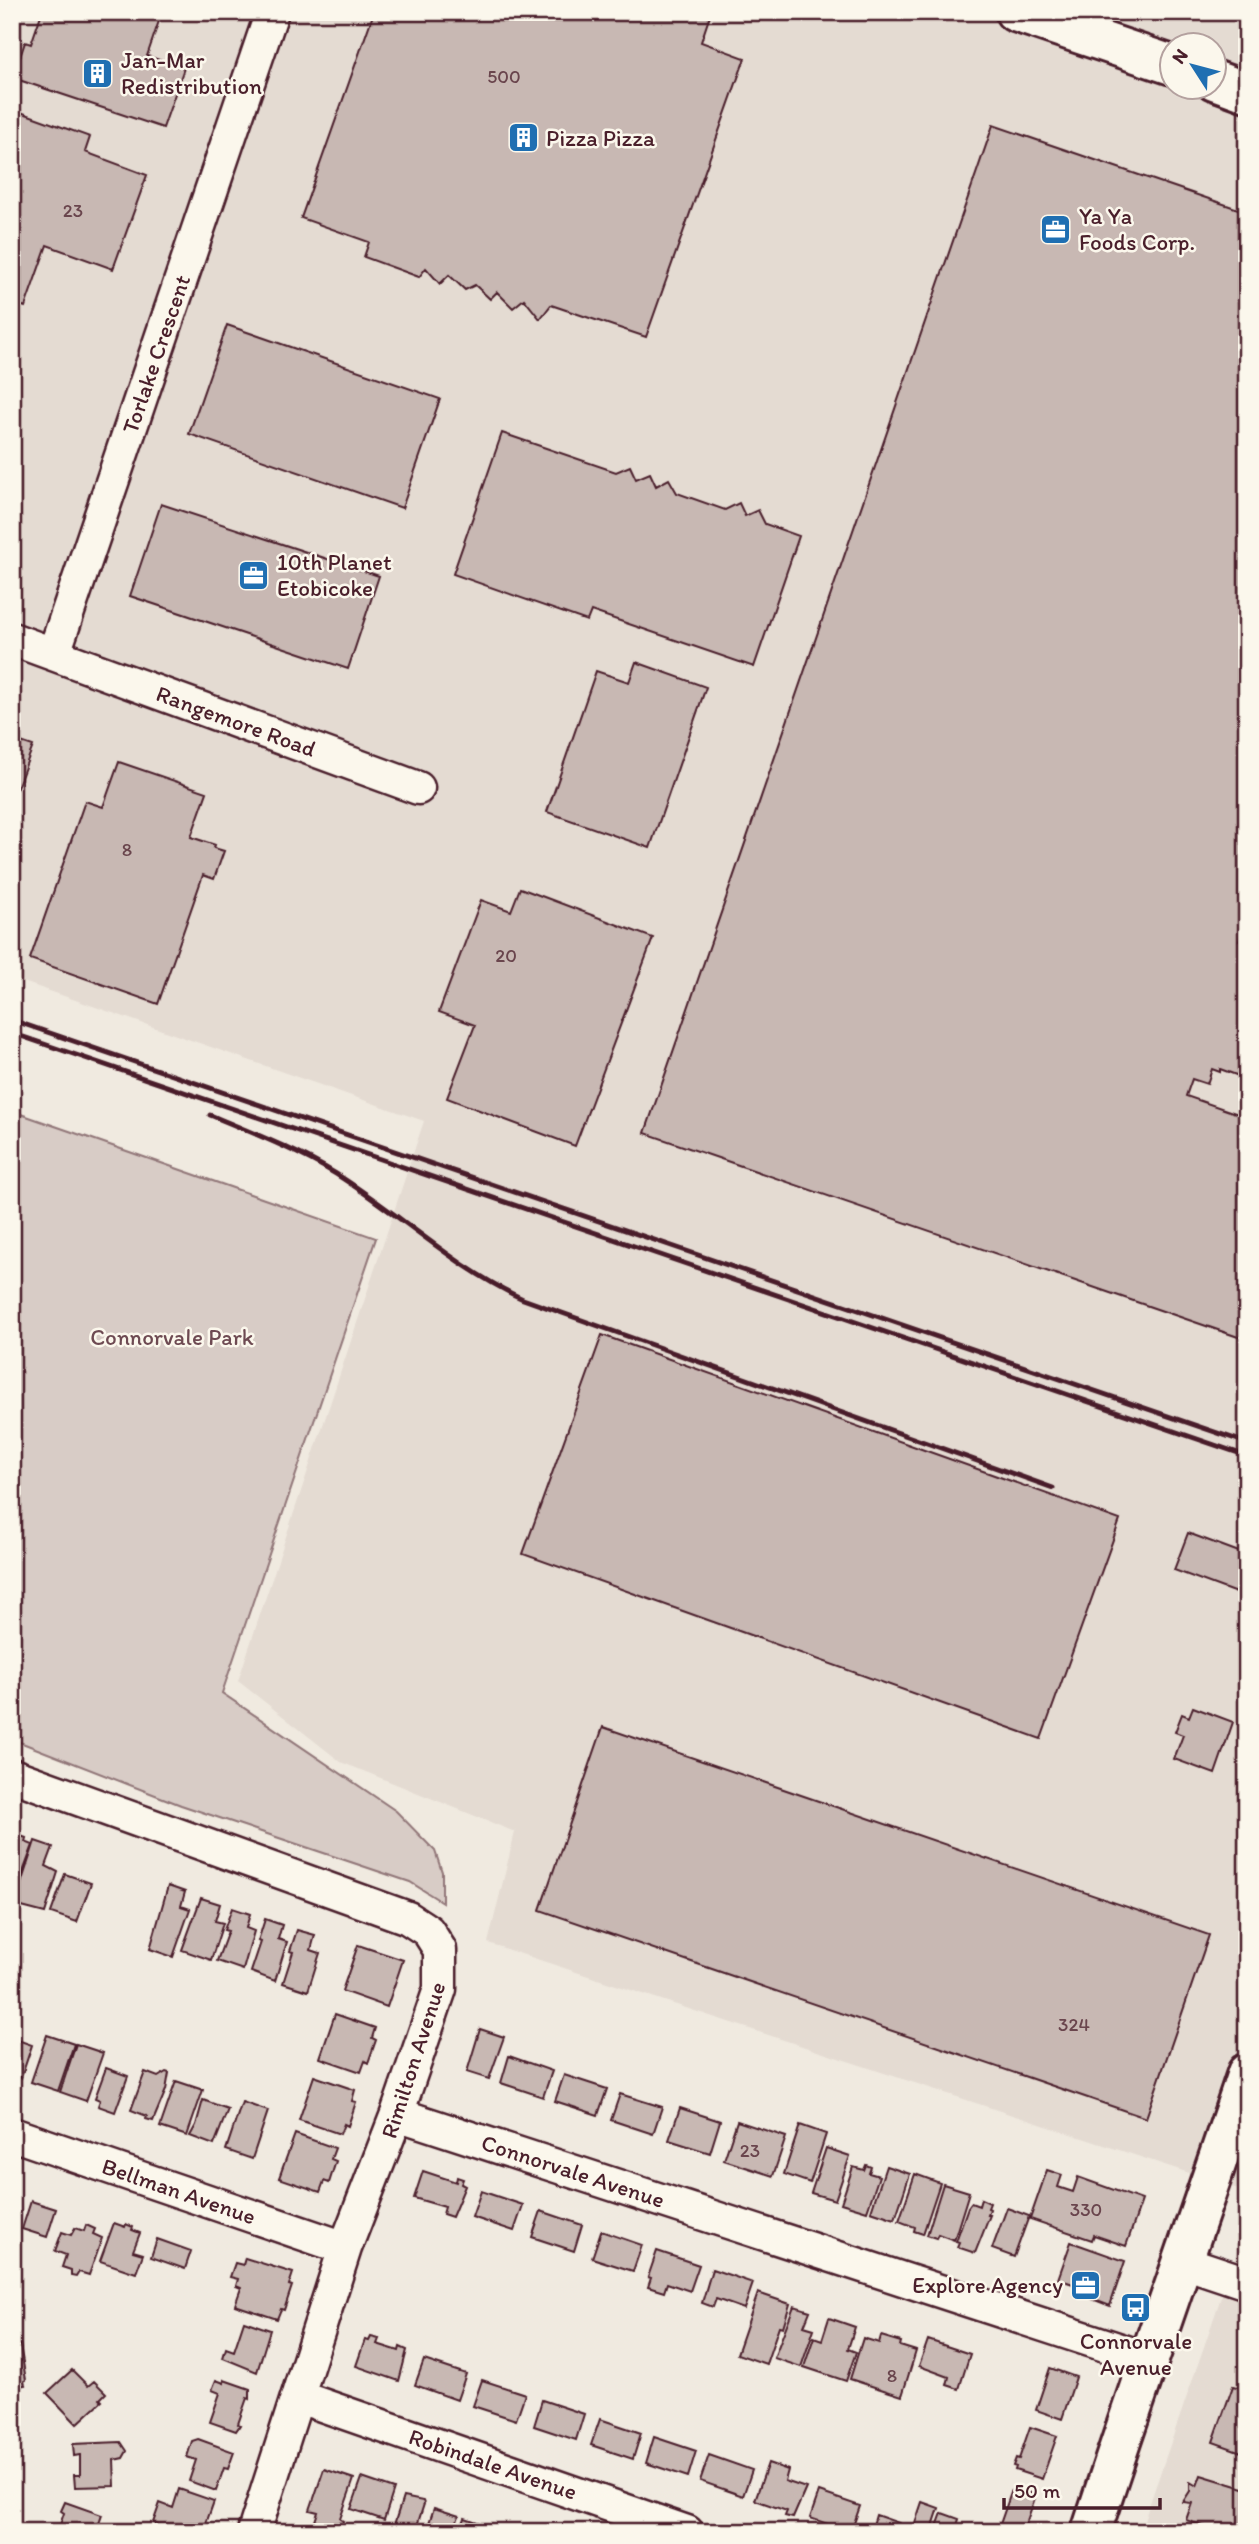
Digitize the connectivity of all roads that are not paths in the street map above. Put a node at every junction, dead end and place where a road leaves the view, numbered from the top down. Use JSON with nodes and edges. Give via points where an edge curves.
{"nodes":[{"id":1,"x":272,"y":12,"type":"edge"},
{"id":2,"x":1015,"y":12,"type":"edge"},
{"id":3,"x":1158,"y":61,"type":"edge"},
{"id":4,"x":1228,"y":85,"type":"edge"},
{"id":5,"x":1247,"y":92,"type":"edge"},
{"id":6,"x":12,"y":639,"type":"edge"},
{"id":7,"x":54,"y":653,"type":"junction"},
{"id":8,"x":418,"y":788,"type":"dead end"},
{"id":9,"x":12,"y":1775,"type":"edge"},
{"id":10,"x":1247,"y":2073,"type":"edge"},
{"id":11,"x":397,"y":2114,"type":"junction"},
{"id":12,"x":12,"y":2134,"type":"edge"},
{"id":13,"x":345,"y":2248,"type":"junction"},
{"id":14,"x":1184,"y":2262,"type":"junction"},
{"id":15,"x":1247,"y":2283,"type":"edge"},
{"id":16,"x":1148,"y":2359,"type":"junction"},
{"id":17,"x":299,"y":2397,"type":"junction"},
{"id":18,"x":254,"y":2532,"type":"edge"},
{"id":19,"x":687,"y":2532,"type":"edge"},
{"id":20,"x":1091,"y":2532,"type":"edge"}],
"edges":[{"from":1,"to":7,"type":"street","name":"Torlake Crescent"},
{"from":2,"to":3,"type":"main road"},
{"from":4,"to":5,"type":"main road"},
{"from":6,"to":7,"type":"street"},
{"from":7,"to":8,"type":"street","name":"Rangemore Road"},
{"from":9,"to":11,"type":"street","name":"Rimilton Avenue","via":[[422,1925],[440,1950],[440,1989]]},
{"from":10,"to":14,"type":"main road"},
{"from":11,"to":13,"type":"street","name":"Rimilton Avenue"},
{"from":11,"to":16,"type":"street","name":"Connorvale Avenue"},
{"from":12,"to":13,"type":"street","name":"Bellman Avenue"},
{"from":13,"to":17,"type":"street","name":"Rimilton Avenue"},
{"from":14,"to":15,"type":"street"},
{"from":14,"to":16,"type":"main road"},
{"from":16,"to":20,"type":"main road"},
{"from":17,"to":18,"type":"street","name":"Rimilton Avenue"},
{"from":17,"to":19,"type":"street","name":"Robindale Avenue"}]}
